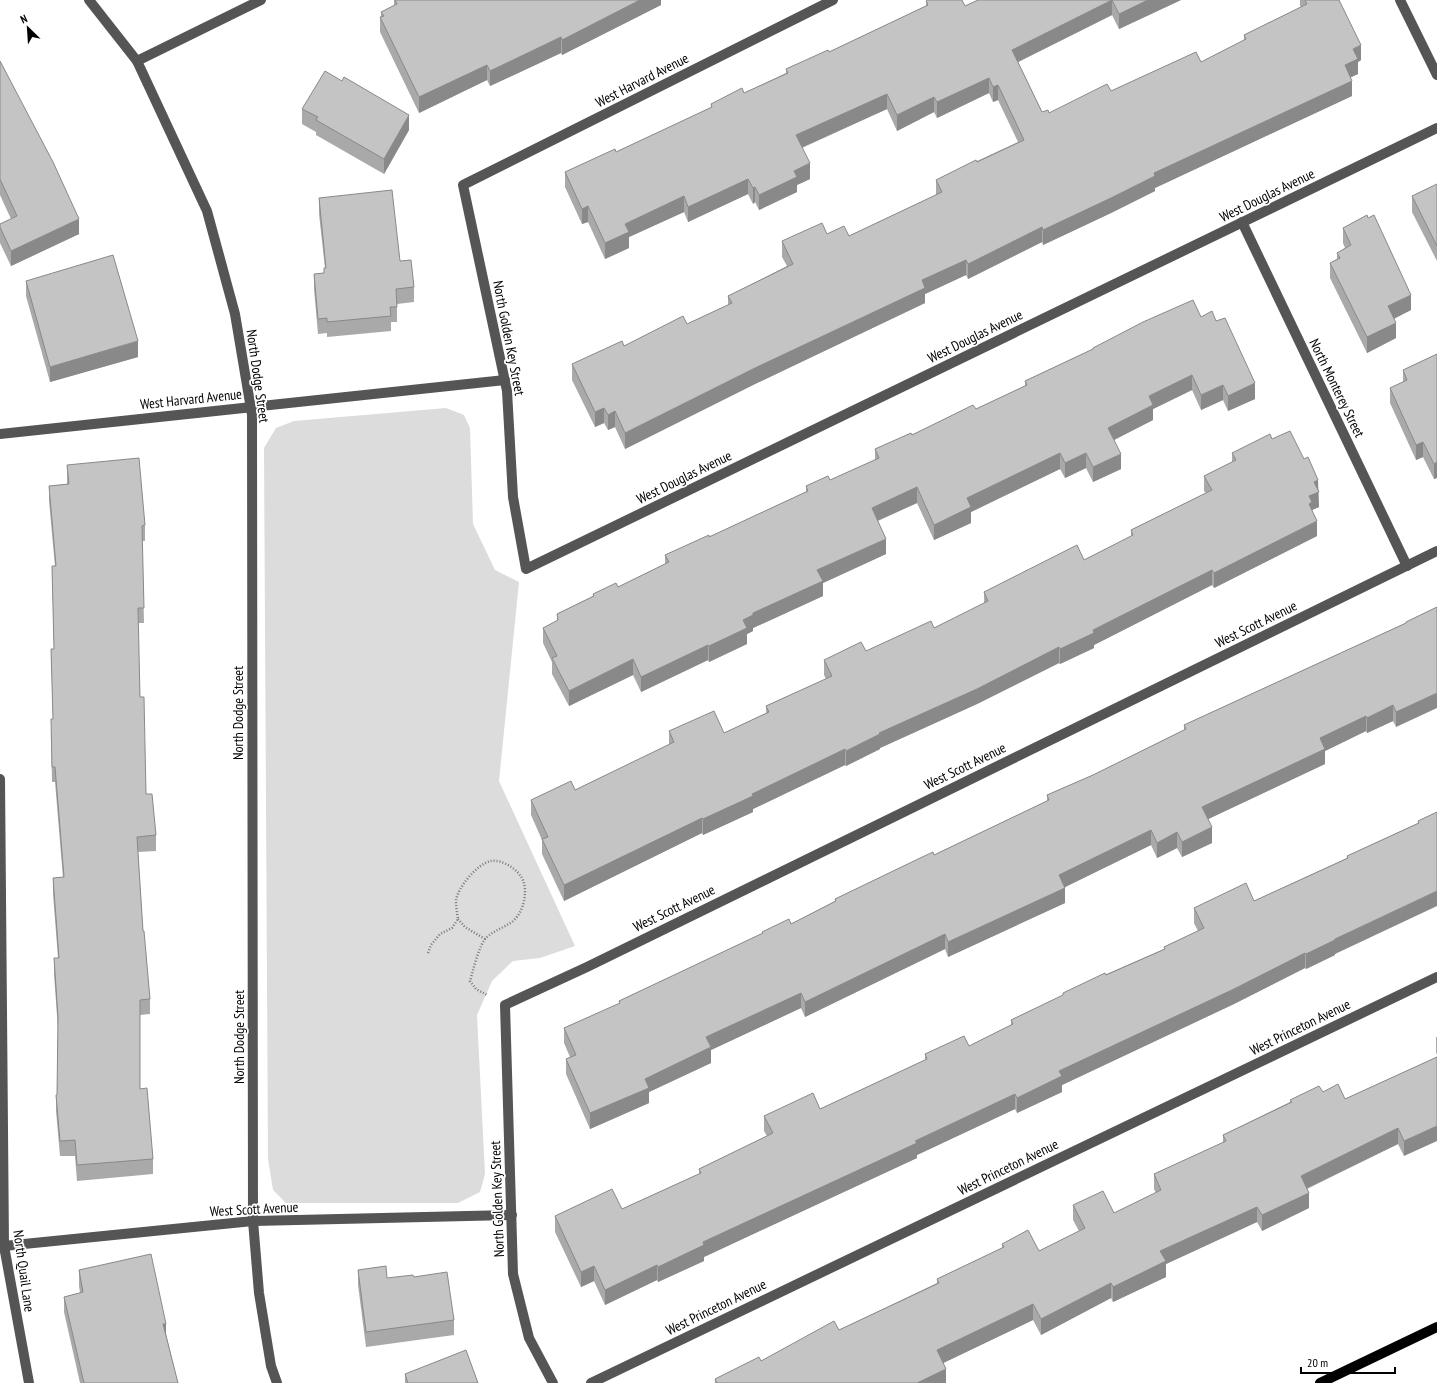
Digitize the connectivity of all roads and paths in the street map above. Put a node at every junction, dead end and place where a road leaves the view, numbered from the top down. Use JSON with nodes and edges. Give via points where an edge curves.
{"nodes":[{"id":1,"x":89,"y":0,"type":"edge"},
{"id":2,"x":261,"y":0,"type":"edge"},
{"id":3,"x":833,"y":0,"type":"edge"},
{"id":4,"x":1400,"y":0,"type":"edge"},
{"id":5,"x":138,"y":61,"type":"junction"},
{"id":6,"x":1437,"y":75,"type":"edge"},
{"id":7,"x":1437,"y":128,"type":"edge"},
{"id":8,"x":463,"y":185,"type":"joint"},
{"id":9,"x":1242,"y":222,"type":"junction"},
{"id":10,"x":505,"y":380,"type":"junction"},
{"id":11,"x":250,"y":407,"type":"junction"},
{"id":12,"x":0,"y":434,"type":"edge"},
{"id":13,"x":1437,"y":551,"type":"edge"},
{"id":14,"x":1407,"y":566,"type":"junction"},
{"id":15,"x":526,"y":569,"type":"joint"},
{"id":16,"x":0,"y":779,"type":"edge"},
{"id":17,"x":1,"y":864,"type":"edge"},
{"id":18,"x":458,"y":919,"type":"junction"},
{"id":19,"x":485,"y":939,"type":"junction"},
{"id":20,"x":428,"y":953,"type":"dead end"},
{"id":21,"x":1437,"y":977,"type":"edge"},
{"id":22,"x":505,"y":1005,"type":"junction"},
{"id":23,"x":512,"y":1215,"type":"junction"},
{"id":24,"x":253,"y":1221,"type":"junction"},
{"id":25,"x":2,"y":1247,"type":"edge"},
{"id":26,"x":1437,"y":1327,"type":"edge"},
{"id":27,"x":29,"y":1383,"type":"edge"},
{"id":28,"x":277,"y":1383,"type":"edge"},
{"id":29,"x":553,"y":1383,"type":"edge"},
{"id":30,"x":591,"y":1383,"type":"edge"},
{"id":31,"x":1320,"y":1383,"type":"edge"}],
"edges":[{"from":1,"to":5,"type":"street","name":"North Dodge Street"},
{"from":2,"to":5,"type":"street"},
{"from":3,"to":8,"type":"street","name":"West Harvard Avenue"},
{"from":4,"to":6,"type":"street"},
{"from":5,"to":11,"type":"street","name":"North Dodge Street","via":[[207,211],[234,314]]},
{"from":7,"to":9,"type":"street","name":"West Douglas Avenue"},
{"from":8,"to":10,"type":"street","name":"North Golden Key Street"},
{"from":9,"to":14,"type":"street","name":"North Monterey Street"},
{"from":9,"to":15,"type":"street","name":"West Douglas Avenue"},
{"from":10,"to":11,"type":"street","name":"West Harvard Avenue"},
{"from":10,"to":15,"type":"street","name":"North Golden Key Street","via":[[513,497]]},
{"from":11,"to":12,"type":"street","name":"West Harvard Avenue"},
{"from":11,"to":24,"type":"street","name":"North Dodge Street"},
{"from":13,"to":14,"type":"street","name":"West Scott Avenue"},
{"from":14,"to":22,"type":"street","name":"West Scott Avenue"},
{"from":16,"to":17,"type":"street","name":"North Quail Lane"},
{"from":17,"to":25,"type":"street","name":"North Quail Lane"},
{"from":18,"to":19,"type":"path","via":[[465,927]]},
{"from":18,"to":19,"type":"path","via":[[456,900],[464,882],[479,867],[491,861],[506,864],[518,872],[524,882],[525,897],[521,909],[513,921]]},
{"from":18,"to":20,"type":"path","via":[[452,928],[440,934]]},
{"from":19,"to":22,"type":"path","via":[[470,981],[476,989]]},
{"from":21,"to":30,"type":"street","name":"West Princeton Avenue"},
{"from":22,"to":23,"type":"street","name":"North Golden Key Street"},
{"from":23,"to":24,"type":"street","name":"West Scott Avenue"},
{"from":23,"to":29,"type":"street","name":"North Golden Key Street","via":[[513,1274],[529,1338]]},
{"from":24,"to":25,"type":"street","name":"West Scott Avenue"},
{"from":24,"to":28,"type":"street","name":"North Dodge Street","via":[[259,1293],[271,1366]]},
{"from":25,"to":27,"type":"street","name":"North Quail Lane"},
{"from":26,"to":31,"type":"main road"}]}
